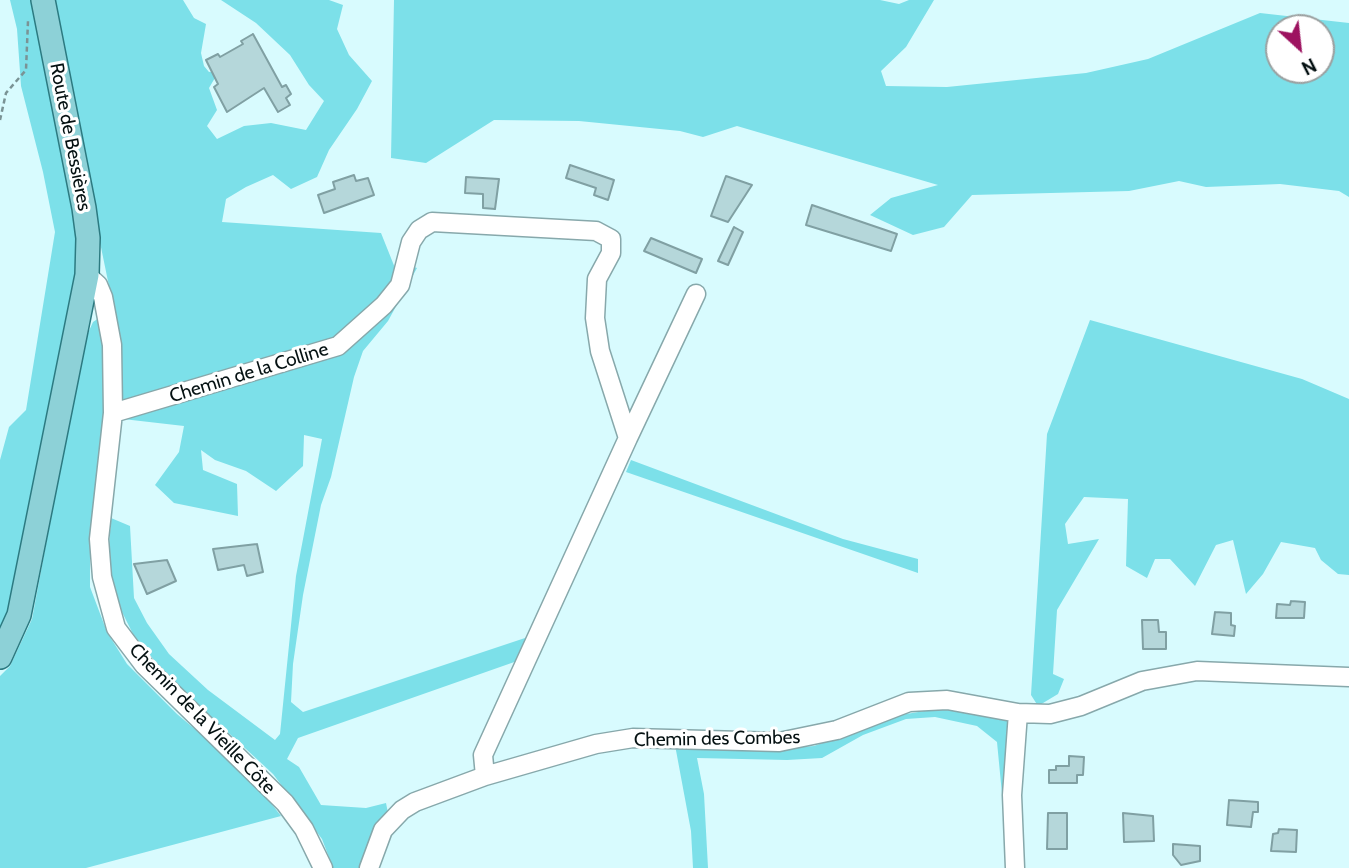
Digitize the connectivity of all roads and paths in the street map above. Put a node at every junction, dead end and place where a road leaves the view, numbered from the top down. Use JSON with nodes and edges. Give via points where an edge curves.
{"nodes":[{"id":1,"x":36,"y":9,"type":"edge"},
{"id":2,"x":0,"y":120,"type":"edge"},
{"id":3,"x":87,"y":275,"type":"junction"},
{"id":4,"x":696,"y":294,"type":"dead end"},
{"id":5,"x":113,"y":413,"type":"junction"},
{"id":6,"x":628,"y":438,"type":"junction"},
{"id":7,"x":0,"y":657,"type":"edge"},
{"id":8,"x":1349,"y":677,"type":"edge"},
{"id":9,"x":1018,"y":713,"type":"junction"},
{"id":10,"x":485,"y":776,"type":"junction"},
{"id":11,"x":323,"y":868,"type":"edge"},
{"id":12,"x":369,"y":868,"type":"edge"},
{"id":13,"x":1015,"y":868,"type":"edge"}],
"edges":[{"from":1,"to":2,"type":"path","via":[[26,70],[6,93]]},
{"from":1,"to":3,"type":"main road","name":"Route de Bessières","via":[[84,208]]},
{"from":3,"to":5,"type":"street","name":"Chemin de la Vieille Côte","via":[[103,297],[111,345]]},
{"from":3,"to":7,"type":"main road","name":"Route de Bessières","via":[[19,615]]},
{"from":4,"to":6,"type":"street"},
{"from":5,"to":6,"type":"street","name":"Chemin de la Colline","via":[[338,346],[400,285],[411,242],[432,222],[596,231],[611,239],[611,253],[597,279],[595,318],[600,351]]},
{"from":5,"to":11,"type":"street","name":"Chemin de la Vieille Côte","via":[[99,539],[102,577],[116,628],[144,665],[285,803]]},
{"from":6,"to":10,"type":"street","via":[[483,755]]},
{"from":8,"to":9,"type":"street","name":"Chemin des Combes","via":[[1219,670],[1178,673],[1142,681],[1064,711]]},
{"from":9,"to":10,"type":"street","name":"Chemin des Combes","via":[[947,700],[909,702],[808,738],[779,742],[633,738]]},
{"from":9,"to":13,"type":"street","via":[[1012,795]]},
{"from":10,"to":12,"type":"street","name":"Chemin des Combes","via":[[402,810],[383,830]]}]}
